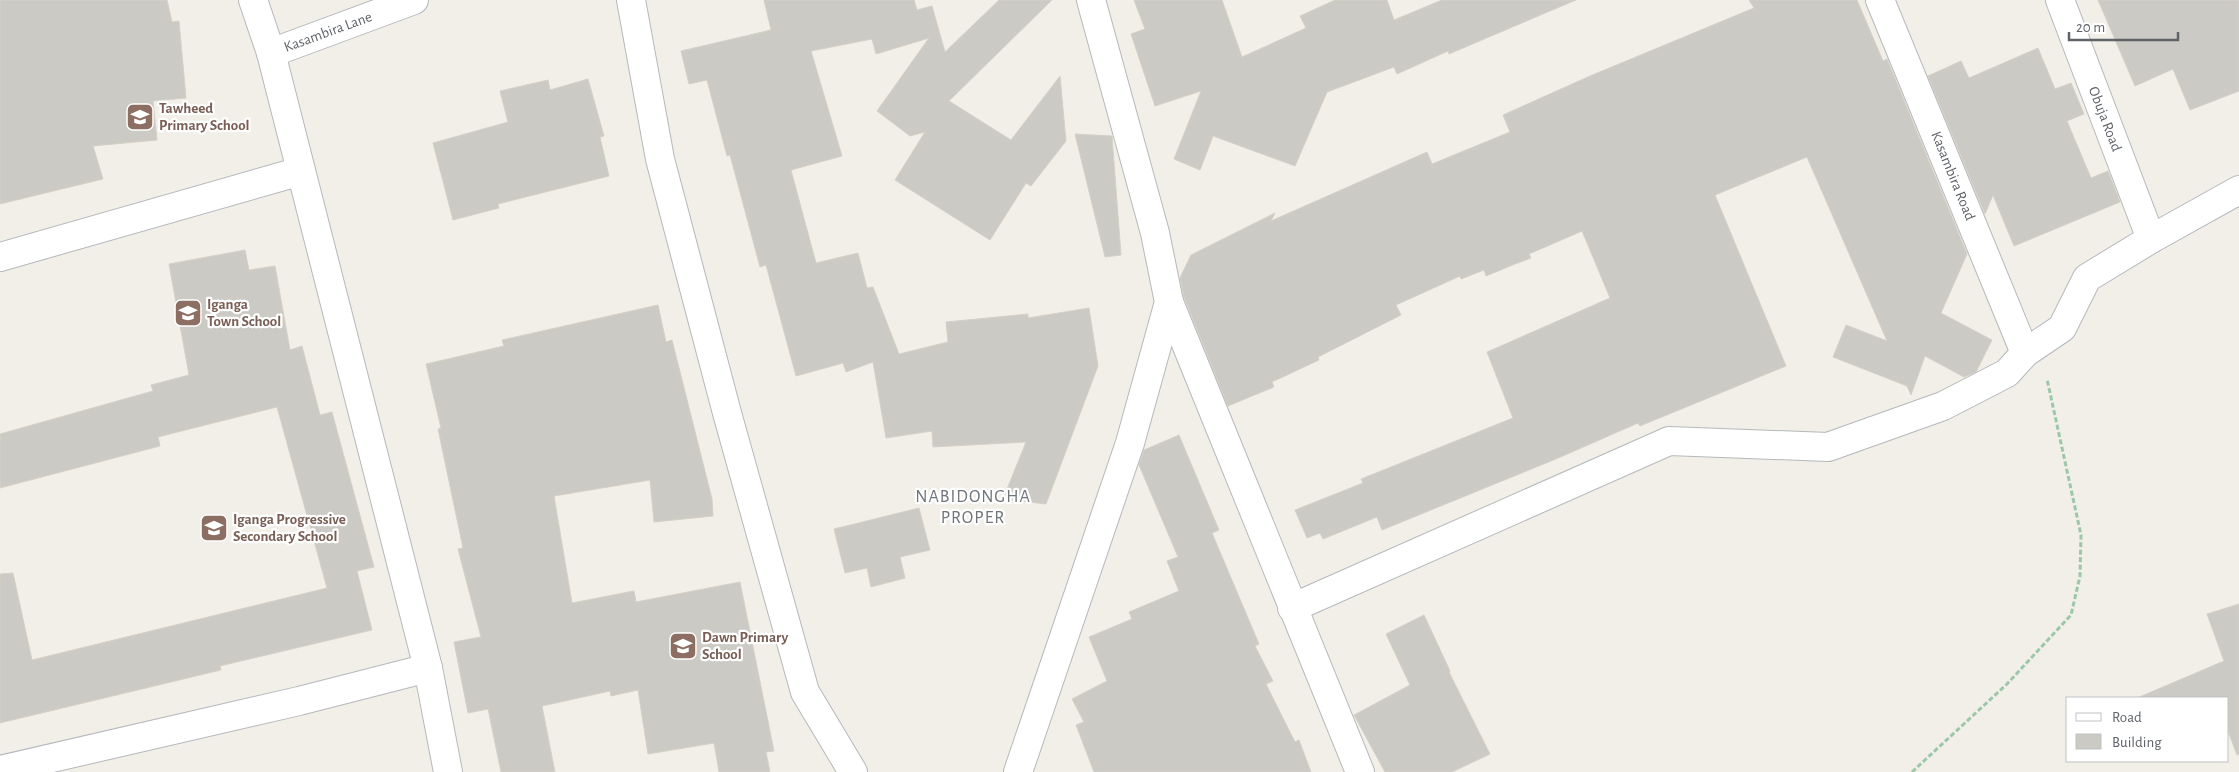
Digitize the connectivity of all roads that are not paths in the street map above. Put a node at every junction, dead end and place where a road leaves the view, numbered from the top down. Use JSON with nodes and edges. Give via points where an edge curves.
{"nodes":[{"id":1,"x":253,"y":0,"type":"edge"},
{"id":2,"x":414,"y":0,"type":"edge"},
{"id":3,"x":631,"y":0,"type":"edge"},
{"id":4,"x":1091,"y":0,"type":"edge"},
{"id":5,"x":1880,"y":0,"type":"edge"},
{"id":6,"x":2060,"y":0,"type":"edge"},
{"id":7,"x":271,"y":53,"type":"junction"},
{"id":8,"x":301,"y":172,"type":"junction"},
{"id":9,"x":2239,"y":190,"type":"edge"},
{"id":10,"x":2151,"y":238,"type":"junction"},
{"id":11,"x":0,"y":257,"type":"edge"},
{"id":12,"x":1169,"y":302,"type":"junction"},
{"id":13,"x":2026,"y":353,"type":"junction"},
{"id":14,"x":1292,"y":608,"type":"junction"},
{"id":15,"x":428,"y":668,"type":"junction"},
{"id":16,"x":0,"y":770,"type":"edge"},
{"id":17,"x":448,"y":772,"type":"edge"},
{"id":18,"x":853,"y":772,"type":"edge"},
{"id":19,"x":1018,"y":772,"type":"edge"},
{"id":20,"x":1360,"y":772,"type":"edge"}],
"edges":[{"from":1,"to":7,"type":"street"},
{"from":2,"to":7,"type":"street","name":"Kasambira Lane"},
{"from":3,"to":18,"type":"street","via":[[662,168],[805,692]]},
{"from":4,"to":12,"type":"street","via":[[1155,233]]},
{"from":5,"to":13,"type":"street","name":"Kasambira Road"},
{"from":6,"to":10,"type":"street","name":"Obuja Road"},
{"from":7,"to":8,"type":"street"},
{"from":8,"to":11,"type":"street"},
{"from":8,"to":15,"type":"street"},
{"from":9,"to":10,"type":"street"},
{"from":10,"to":13,"type":"street","via":[[2087,278],[2062,328]]},
{"from":12,"to":14,"type":"street"},
{"from":12,"to":19,"type":"street","via":[[1130,443]]},
{"from":13,"to":14,"type":"street","via":[[2007,373],[1944,406],[1828,447],[1669,441]]},
{"from":14,"to":20,"type":"street"},
{"from":15,"to":16,"type":"street"},
{"from":15,"to":17,"type":"street"}]}
